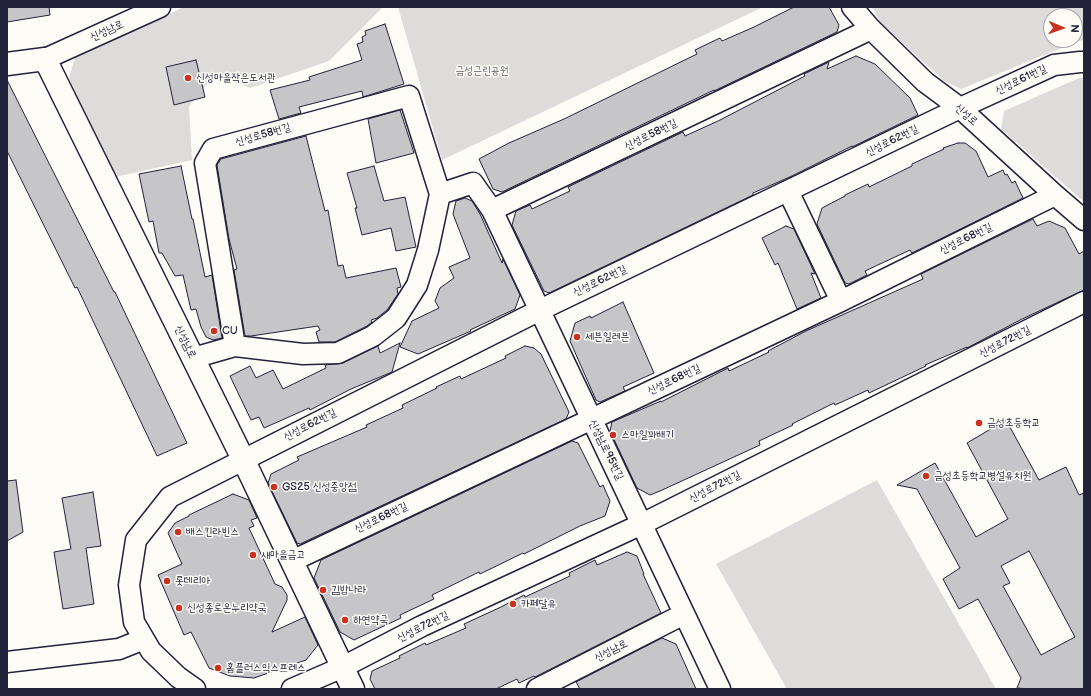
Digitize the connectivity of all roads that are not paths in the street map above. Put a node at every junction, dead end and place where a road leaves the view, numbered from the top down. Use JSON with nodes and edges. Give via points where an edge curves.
{"nodes":[{"id":1,"x":160,"y":7,"type":"edge"},
{"id":2,"x":852,"y":7,"type":"edge"},
{"id":3,"x":871,"y":30,"type":"junction"},
{"id":4,"x":45,"y":59,"type":"junction"},
{"id":5,"x":1084,"y":62,"type":"edge"},
{"id":6,"x":7,"y":64,"type":"edge"},
{"id":7,"x":960,"y":108,"type":"junction"},
{"id":8,"x":788,"y":191,"type":"junction"},
{"id":9,"x":440,"y":194,"type":"junction"},
{"id":10,"x":1055,"y":195,"type":"junction"},
{"id":11,"x":492,"y":210,"type":"junction"},
{"id":12,"x":1084,"y":220,"type":"edge"},
{"id":13,"x":841,"y":301,"type":"junction"},
{"id":14,"x":1084,"y":302,"type":"edge"},
{"id":15,"x":540,"y":310,"type":"junction"},
{"id":16,"x":235,"y":346,"type":"junction"},
{"id":17,"x":193,"y":358,"type":"junction"},
{"id":18,"x":592,"y":419,"type":"junction"},
{"id":19,"x":243,"y":459,"type":"junction"},
{"id":20,"x":642,"y":524,"type":"junction"},
{"id":21,"x":292,"y":561,"type":"junction"},
{"id":22,"x":684,"y":614,"type":"junction"},
{"id":23,"x":144,"y":639,"type":"junction"},
{"id":24,"x":7,"y":662,"type":"edge"},
{"id":25,"x":343,"y":667,"type":"junction"},
{"id":26,"x":194,"y":689,"type":"edge"},
{"id":27,"x":292,"y":689,"type":"edge"},
{"id":28,"x":353,"y":689,"type":"edge"},
{"id":29,"x":537,"y":689,"type":"edge"},
{"id":30,"x":720,"y":689,"type":"edge"}],
"edges":[{"from":1,"to":4,"type":"street","name":"신성남로"},
{"from":2,"to":3,"type":"street","name":"신성로"},
{"from":3,"to":7,"type":"street","name":"신성로","via":[[925,82]]},
{"from":3,"to":11,"type":"street","name":"신성로58번길"},
{"from":4,"to":6,"type":"street"},
{"from":4,"to":17,"type":"street","name":"신성남로"},
{"from":5,"to":7,"type":"street","name":"신성로61번길","via":[[1054,65]]},
{"from":7,"to":8,"type":"street","name":"신성로62번길"},
{"from":7,"to":10,"type":"street","name":"신성로"},
{"from":8,"to":13,"type":"street"},
{"from":8,"to":15,"type":"street","name":"신성로62번길"},
{"from":9,"to":11,"type":"street","via":[[473,183]]},
{"from":9,"to":16,"type":"street","name":"신성로58번길","via":[[428,250],[417,285],[396,318],[373,336],[338,352],[303,354]]},
{"from":9,"to":16,"type":"street","name":"신성로58번길","via":[[409,96],[212,149],[205,163]]},
{"from":10,"to":12,"type":"street","name":"신성로"},
{"from":10,"to":13,"type":"street","name":"신성로68번길"},
{"from":11,"to":15,"type":"street","name":"신성남로95번길"},
{"from":13,"to":18,"type":"street","name":"신성로68번길"},
{"from":14,"to":20,"type":"street","name":"신성로72번길"},
{"from":15,"to":18,"type":"street","name":"신성남로95번길"},
{"from":15,"to":19,"type":"street","name":"신성로62번길"},
{"from":16,"to":17,"type":"street","name":"신성로58번길"},
{"from":17,"to":19,"type":"street","name":"신성남로"},
{"from":18,"to":20,"type":"street","name":"신성남로95번길"},
{"from":18,"to":21,"type":"street","name":"신성로68번길"},
{"from":19,"to":21,"type":"street","name":"신성남로"},
{"from":19,"to":23,"type":"street","via":[[170,497],[136,540],[129,585],[134,622]]},
{"from":20,"to":22,"type":"street","name":"신성남로95번길"},
{"from":20,"to":25,"type":"street","name":"신성로72번길","via":[[422,626]]},
{"from":21,"to":25,"type":"street","name":"신성남로"},
{"from":22,"to":29,"type":"street","name":"신성남로"},
{"from":22,"to":30,"type":"street","name":"신성남로95번길"},
{"from":23,"to":24,"type":"street","via":[[119,649]]},
{"from":23,"to":26,"type":"street","via":[[152,651]]},
{"from":25,"to":27,"type":"street"},
{"from":25,"to":28,"type":"street"}]}
